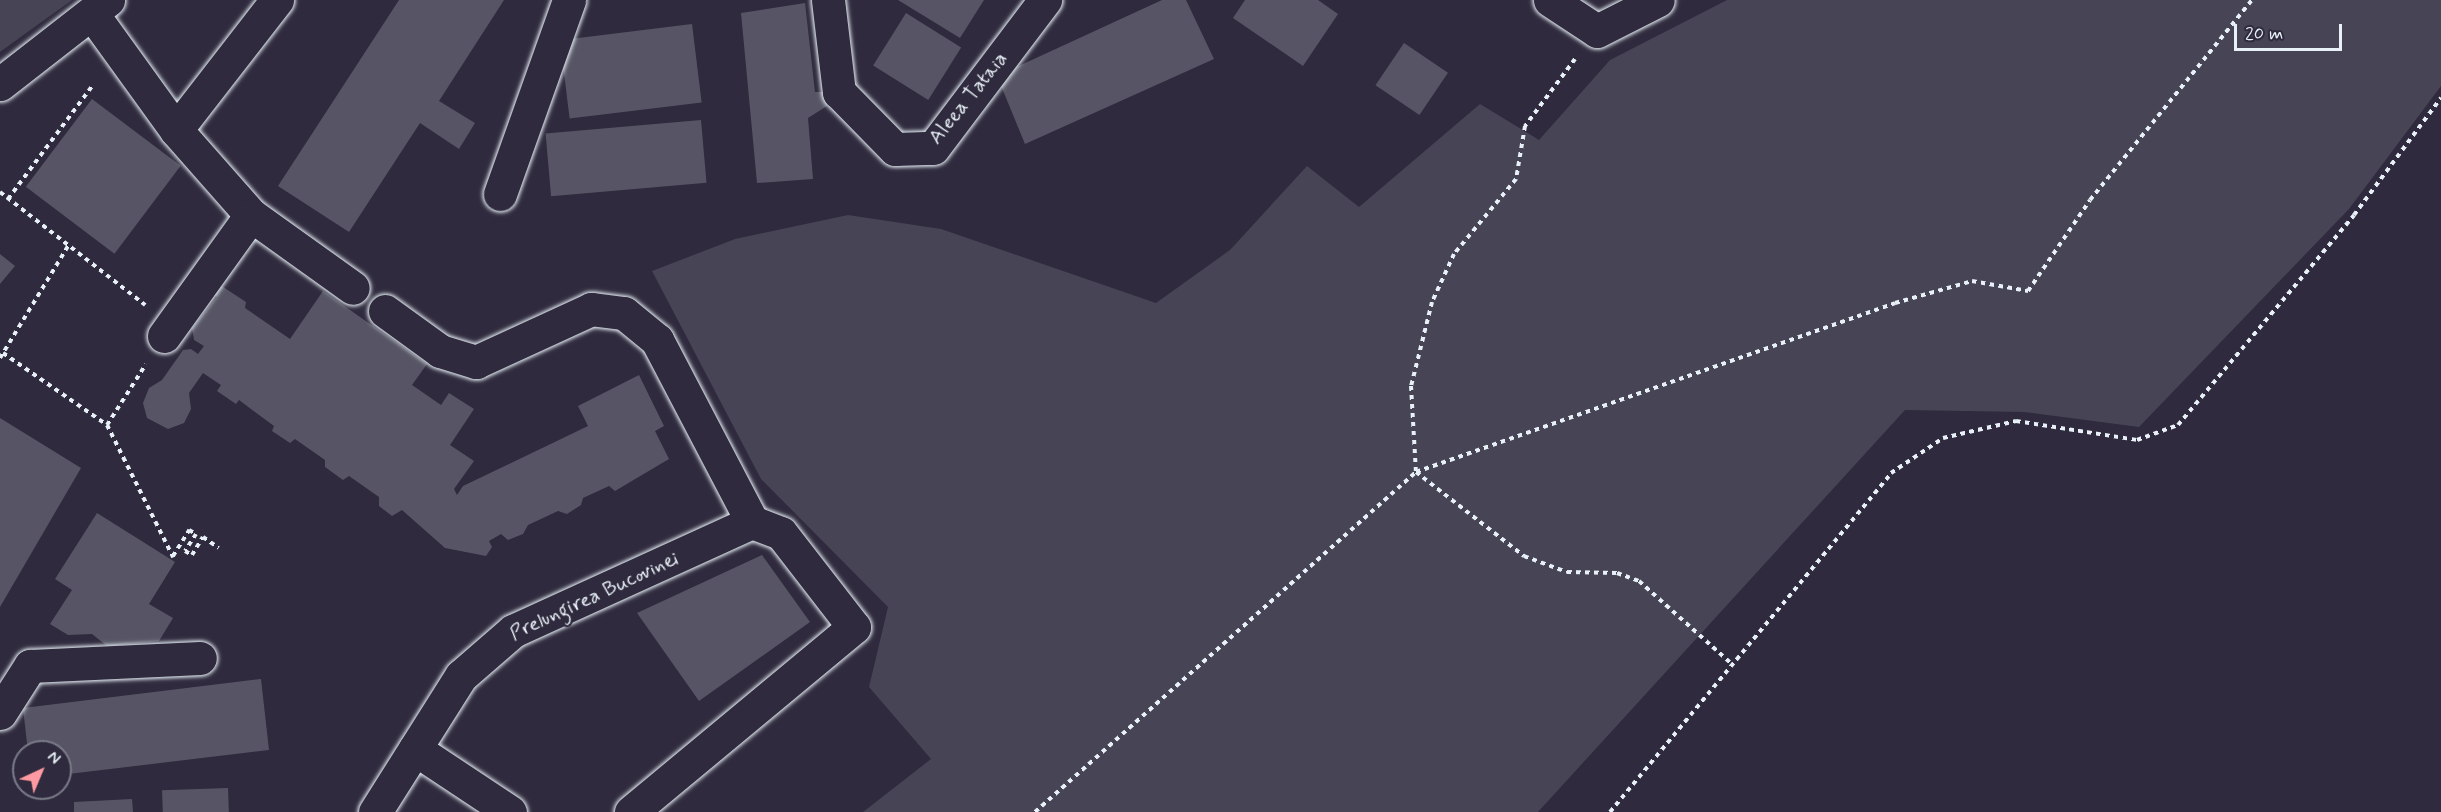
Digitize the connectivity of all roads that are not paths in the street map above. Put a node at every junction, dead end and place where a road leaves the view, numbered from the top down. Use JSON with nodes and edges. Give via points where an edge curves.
{"nodes":[{"id":1,"x":277,"y":0,"type":"edge"},
{"id":2,"x":570,"y":0,"type":"edge"},
{"id":3,"x":828,"y":0,"type":"edge"},
{"id":4,"x":1045,"y":0,"type":"edge"},
{"id":5,"x":1550,"y":0,"type":"edge"},
{"id":6,"x":1658,"y":0,"type":"edge"},
{"id":7,"x":101,"y":7,"type":"edge"},
{"id":8,"x":0,"y":84,"type":"edge"},
{"id":9,"x":176,"y":130,"type":"junction"},
{"id":10,"x":500,"y":194,"type":"dead end"},
{"id":11,"x":251,"y":215,"type":"junction"},
{"id":12,"x":353,"y":288,"type":"dead end"},
{"id":13,"x":385,"y":311,"type":"dead end"},
{"id":14,"x":168,"y":331,"type":"road end"},
{"id":15,"x":752,"y":522,"type":"junction"},
{"id":16,"x":200,"y":658,"type":"dead end"},
{"id":17,"x":0,"y":713,"type":"edge"},
{"id":18,"x":415,"y":748,"type":"junction"},
{"id":19,"x":375,"y":812,"type":"edge"},
{"id":20,"x":510,"y":812,"type":"edge"},
{"id":21,"x":631,"y":812,"type":"edge"}],
"edges":[{"from":1,"to":9,"type":"street"},
{"from":2,"to":10,"type":"street"},
{"from":3,"to":4,"type":"street","name":"Aleea Tataia","via":[[839,92],[895,149],[933,148]]},
{"from":5,"to":6,"type":"street","via":[[1597,31]]},
{"from":7,"to":8,"type":"street"},
{"from":7,"to":9,"type":"street"},
{"from":9,"to":11,"type":"street"},
{"from":11,"to":12,"type":"street"},
{"from":11,"to":14,"type":"street"},
{"from":13,"to":15,"type":"street","via":[[440,351],[476,362],[591,309],[624,313],[657,340]]},
{"from":15,"to":18,"type":"street","name":"Prelungirea Bucovinei","via":[[513,631],[461,676]]},
{"from":15,"to":21,"type":"street","via":[[781,532],[854,627]]},
{"from":16,"to":17,"type":"street","via":[[30,666]]},
{"from":18,"to":19,"type":"street","name":"Prelungirea Bucovinei"},
{"from":18,"to":20,"type":"street"}]}
